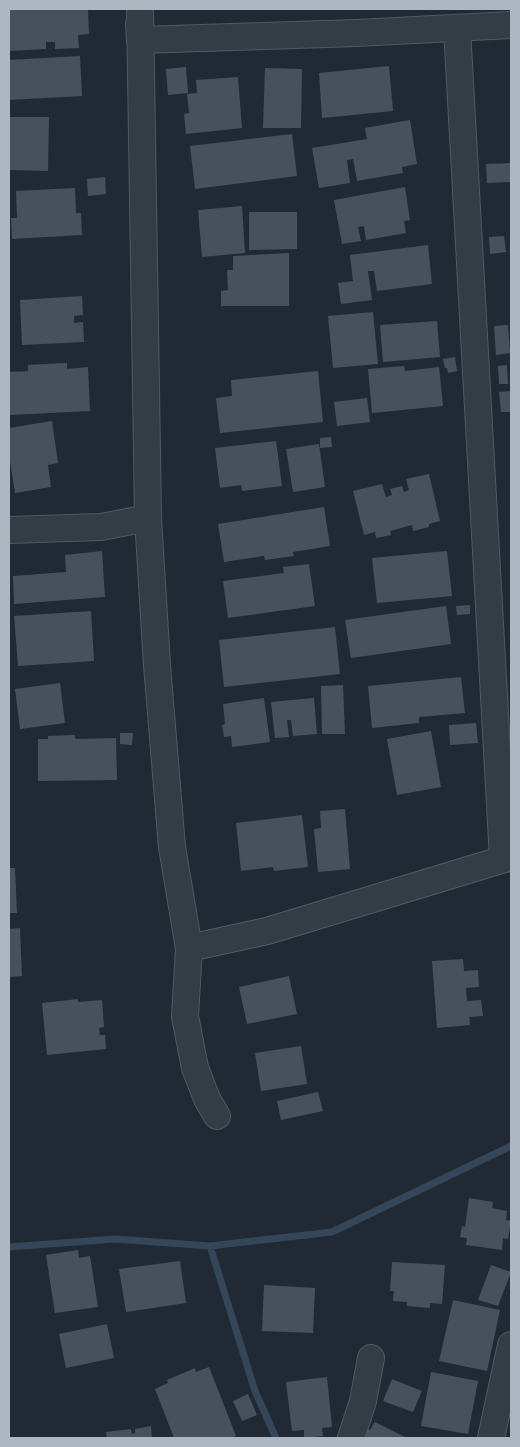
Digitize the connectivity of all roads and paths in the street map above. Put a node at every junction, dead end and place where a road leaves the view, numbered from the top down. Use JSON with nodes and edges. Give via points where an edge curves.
{"nodes":[{"id":1,"x":139,"y":9,"type":"edge"},
{"id":2,"x":511,"y":25,"type":"edge"},
{"id":3,"x":457,"y":28,"type":"junction"},
{"id":4,"x":140,"y":40,"type":"junction"},
{"id":5,"x":148,"y":518,"type":"junction"},
{"id":6,"x":9,"y":530,"type":"edge"},
{"id":7,"x":507,"y":858,"type":"edge"},
{"id":8,"x":189,"y":948,"type":"junction"},
{"id":9,"x":217,"y":1116,"type":"dead end"},
{"id":10,"x":511,"y":1345,"type":"edge"},
{"id":11,"x":371,"y":1358,"type":"dead end"},
{"id":12,"x":351,"y":1438,"type":"edge"},
{"id":13,"x":491,"y":1438,"type":"edge"}],
"edges":[{"from":1,"to":4,"type":"street"},
{"from":2,"to":3,"type":"street"},
{"from":3,"to":4,"type":"street"},
{"from":3,"to":7,"type":"street"},
{"from":4,"to":5,"type":"street"},
{"from":5,"to":6,"type":"street","via":[[101,526]]},
{"from":5,"to":8,"type":"street","via":[[172,847]]},
{"from":7,"to":8,"type":"street","via":[[267,931]]},
{"from":8,"to":9,"type":"street","via":[[185,1016],[195,1068]]},
{"from":10,"to":13,"type":"street"},
{"from":11,"to":12,"type":"street","via":[[363,1401]]}]}
